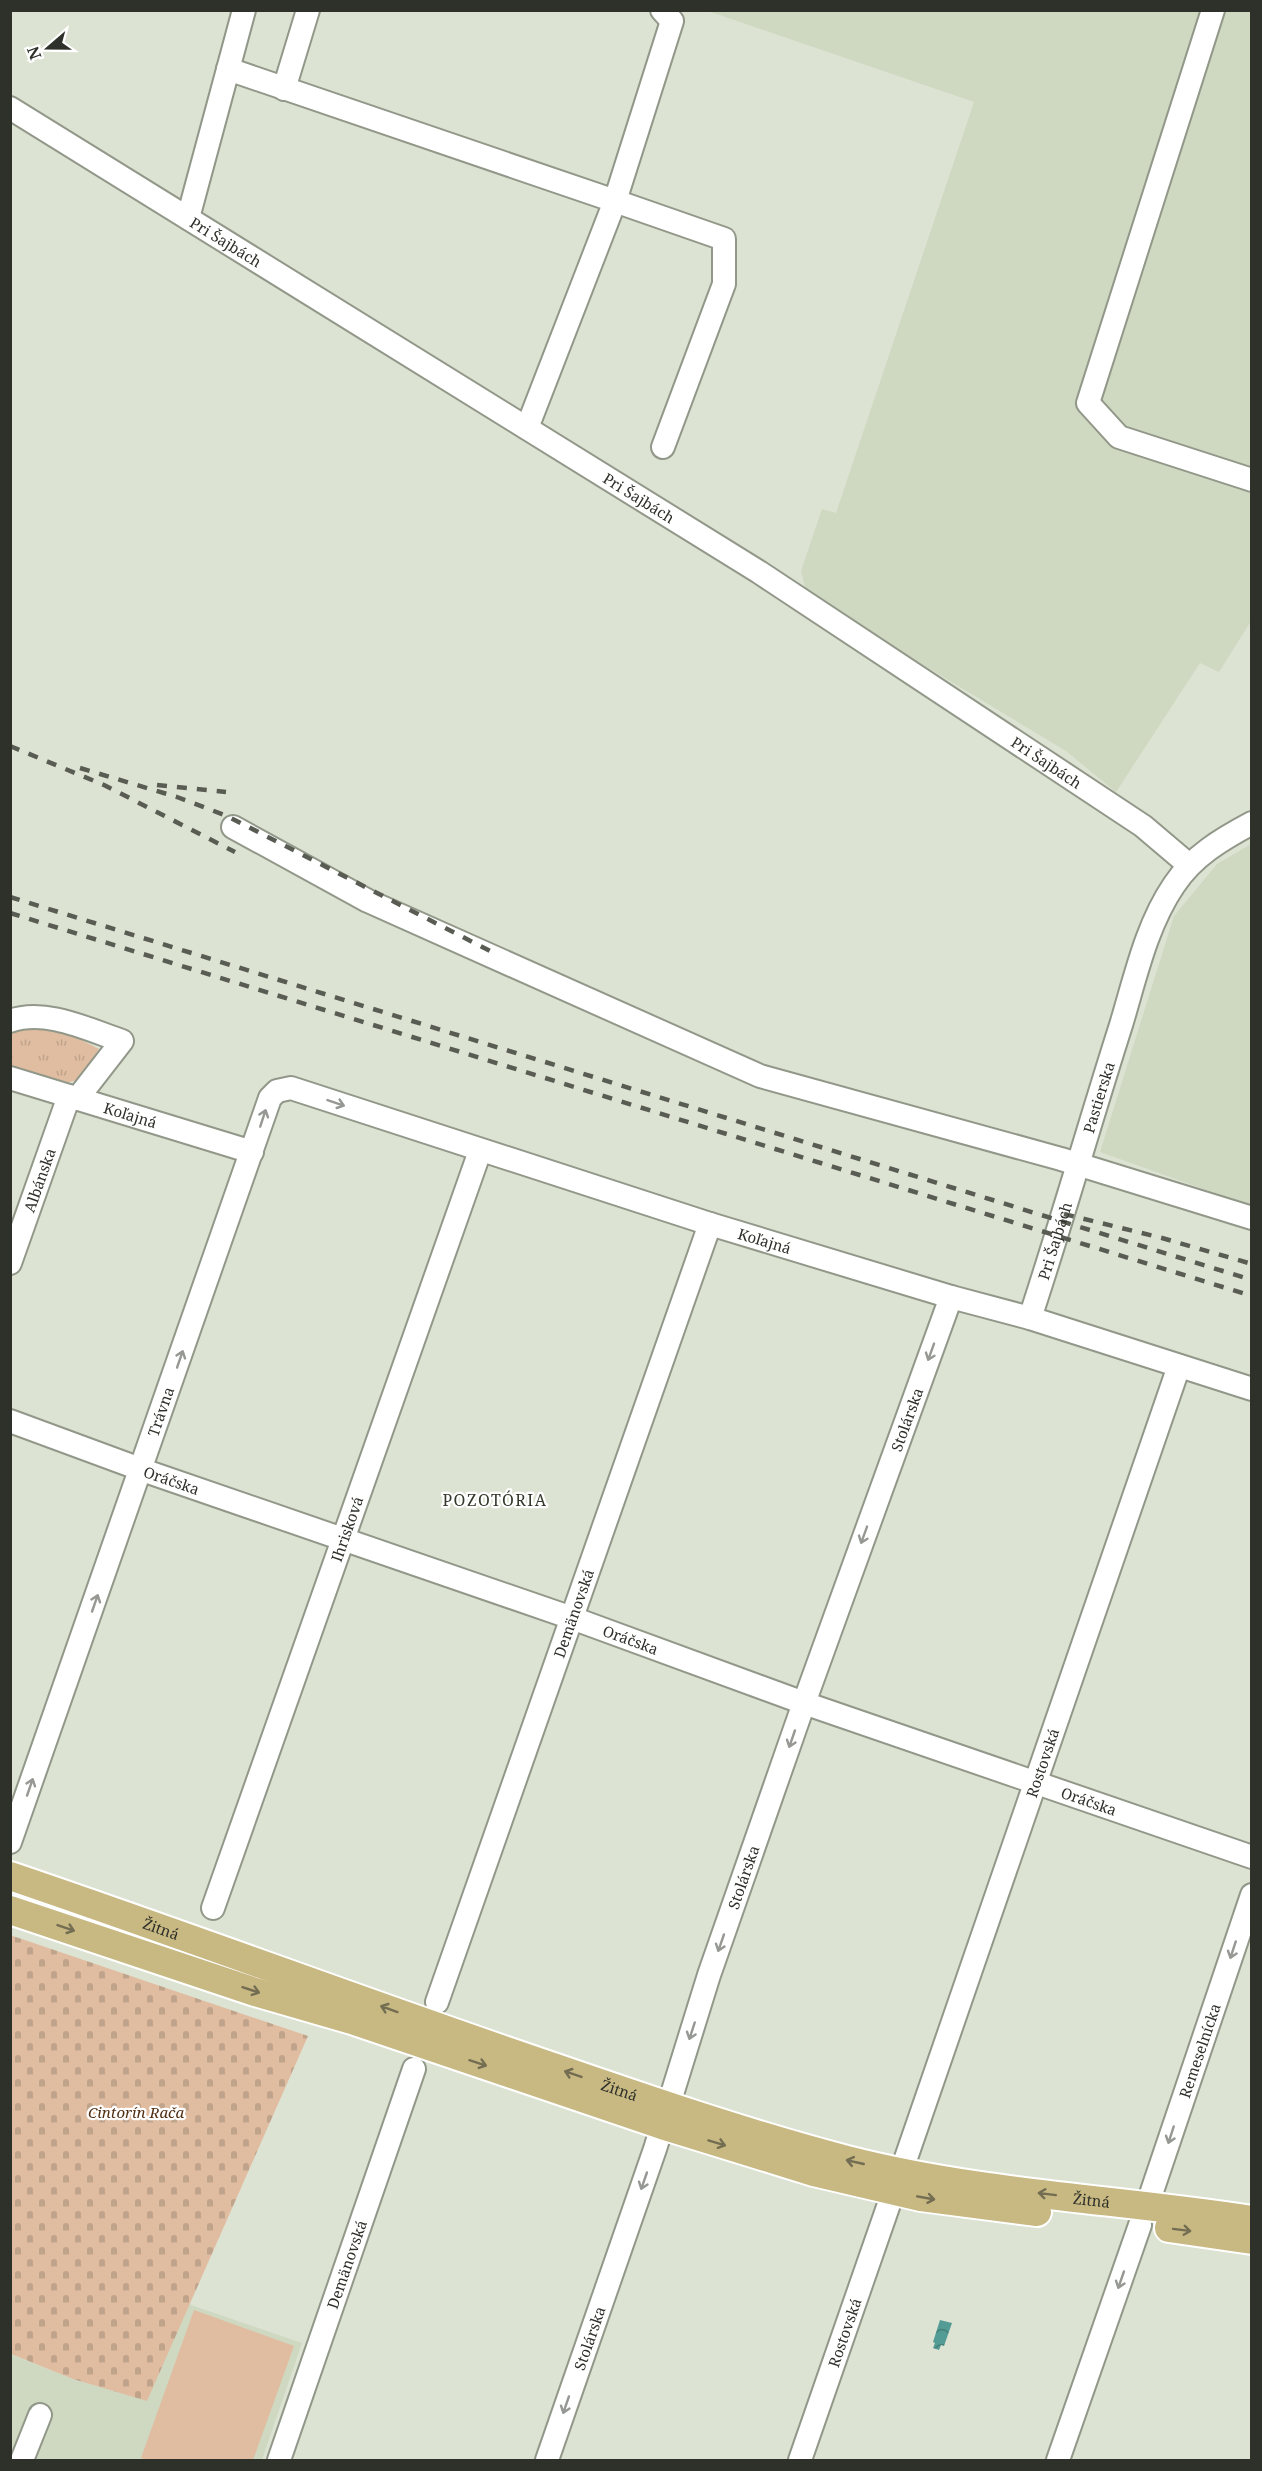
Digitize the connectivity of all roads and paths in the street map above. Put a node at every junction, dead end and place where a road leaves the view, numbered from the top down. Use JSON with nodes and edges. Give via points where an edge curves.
{"nodes":[{"id":1,"x":244,"y":10,"type":"edge"},
{"id":2,"x":308,"y":10,"type":"edge"},
{"id":3,"x":662,"y":10,"type":"edge"},
{"id":4,"x":1213,"y":10,"type":"edge"},
{"id":5,"x":228,"y":69,"type":"junction"},
{"id":6,"x":284,"y":89,"type":"junction"},
{"id":7,"x":10,"y":108,"type":"edge"},
{"id":8,"x":615,"y":201,"type":"junction"},
{"id":9,"x":188,"y":218,"type":"junction"},
{"id":10,"x":527,"y":428,"type":"junction"},
{"id":11,"x":663,"y":447,"type":"dead end"},
{"id":12,"x":1251,"y":480,"type":"edge"},
{"id":13,"x":1251,"y":823,"type":"edge"},
{"id":14,"x":233,"y":827,"type":"dead end"},
{"id":15,"x":1189,"y":866,"type":"junction"},
{"id":16,"x":10,"y":1021,"type":"edge"},
{"id":17,"x":10,"y":1078,"type":"edge"},
{"id":18,"x":280,"y":1089,"type":"joint"},
{"id":19,"x":73,"y":1097,"type":"junction"},
{"id":20,"x":480,"y":1151,"type":"junction"},
{"id":21,"x":252,"y":1152,"type":"junction"},
{"id":22,"x":1078,"y":1165,"type":"junction"},
{"id":23,"x":1251,"y":1218,"type":"edge"},
{"id":24,"x":710,"y":1224,"type":"junction"},
{"id":25,"x":10,"y":1263,"type":"edge"},
{"id":26,"x":951,"y":1297,"type":"junction"},
{"id":27,"x":1030,"y":1318,"type":"junction"},
{"id":28,"x":1179,"y":1366,"type":"junction"},
{"id":29,"x":1251,"y":1389,"type":"edge"},
{"id":30,"x":10,"y":1421,"type":"edge"},
{"id":31,"x":142,"y":1469,"type":"junction"},
{"id":32,"x":343,"y":1538,"type":"junction"},
{"id":33,"x":572,"y":1618,"type":"junction"},
{"id":34,"x":804,"y":1703,"type":"junction"},
{"id":35,"x":1035,"y":1781,"type":"junction"},
{"id":36,"x":10,"y":1842,"type":"edge"},
{"id":37,"x":1251,"y":1857,"type":"edge"},
{"id":38,"x":10,"y":1876,"type":"edge"},
{"id":39,"x":1251,"y":1895,"type":"edge"},
{"id":40,"x":213,"y":1908,"type":"dead end"},
{"id":41,"x":10,"y":1910,"type":"edge"},
{"id":42,"x":436,"y":2002,"type":"dead end"},
{"id":43,"x":414,"y":2069,"type":"dead end"},
{"id":44,"x":665,"y":2116,"type":"junction"},
{"id":45,"x":906,"y":2158,"type":"dead end"},
{"id":46,"x":889,"y":2204,"type":"dead end"},
{"id":47,"x":1144,"y":2215,"type":"junction"},
{"id":48,"x":1251,"y":2220,"type":"edge"},
{"id":49,"x":1251,"y":2240,"type":"edge"},
{"id":50,"x":40,"y":2415,"type":"dead end"},
{"id":51,"x":22,"y":2460,"type":"edge"},
{"id":52,"x":279,"y":2460,"type":"edge"},
{"id":53,"x":547,"y":2460,"type":"edge"},
{"id":54,"x":800,"y":2460,"type":"edge"},
{"id":55,"x":1058,"y":2460,"type":"edge"}],
"edges":[{"from":1,"to":5,"type":"street"},
{"from":2,"to":6,"type":"street"},
{"from":3,"to":8,"type":"street","via":[[672,21]]},
{"from":4,"to":12,"type":"street","via":[[1088,403],[1119,437]]},
{"from":5,"to":6,"type":"street"},
{"from":5,"to":9,"type":"street"},
{"from":6,"to":8,"type":"street"},
{"from":7,"to":9,"type":"street","name":"Pri Šajbách"},
{"from":8,"to":10,"type":"street"},
{"from":8,"to":11,"type":"street","via":[[724,239],[724,284]]},
{"from":9,"to":10,"type":"street","name":"Pri Šajbách"},
{"from":10,"to":15,"type":"street","name":"Pri Šajbách","via":[[759,572],[1115,807]]},
{"from":13,"to":15,"type":"street","via":[[1219,840]]},
{"from":14,"to":22,"type":"street","via":[[368,901],[760,1076]]},
{"from":15,"to":22,"type":"street","name":"Pastierska","via":[[1159,908]]},
{"from":16,"to":19,"type":"street","name":"Albánska","via":[[58,1019],[122,1041]]},
{"from":17,"to":19,"type":"street","name":"Koľajná"},
{"from":18,"to":20,"type":"street","name":"Koľajná","one_way":true,"via":[[291,1088]]},
{"from":21,"to":18,"type":"street","name":"Trávna","one_way":true,"via":[[270,1098]]},
{"from":19,"to":21,"type":"street","name":"Koľajná"},
{"from":19,"to":25,"type":"street","name":"Albánska"},
{"from":20,"to":24,"type":"street","name":"Koľajná"},
{"from":20,"to":32,"type":"street","name":"Ihrisková"},
{"from":31,"to":21,"type":"street","name":"Trávna","one_way":true},
{"from":22,"to":23,"type":"street"},
{"from":22,"to":27,"type":"street","name":"Pri Šajbách"},
{"from":24,"to":26,"type":"street","name":"Koľajná"},
{"from":24,"to":33,"type":"street","name":"Demänovská"},
{"from":26,"to":27,"type":"street","name":"Koľajná"},
{"from":26,"to":34,"type":"street","name":"Stolárska","one_way":true},
{"from":27,"to":28,"type":"street","name":"Koľajná"},
{"from":28,"to":29,"type":"street","name":"Koľajná"},
{"from":28,"to":35,"type":"street","name":"Rostovská"},
{"from":30,"to":31,"type":"street","name":"Oráčska"},
{"from":31,"to":32,"type":"street","name":"Oráčska"},
{"from":36,"to":31,"type":"street","name":"Trávna","one_way":true},
{"from":32,"to":33,"type":"street","name":"Oráčska"},
{"from":32,"to":40,"type":"street","name":"Ihrisková"},
{"from":33,"to":34,"type":"street","name":"Oráčska"},
{"from":33,"to":42,"type":"street","name":"Demänovská"},
{"from":34,"to":35,"type":"street","name":"Oráčska"},
{"from":34,"to":44,"type":"street","name":"Stolárska","one_way":true},
{"from":35,"to":37,"type":"street","name":"Oráčska"},
{"from":35,"to":45,"type":"street","name":"Rostovská"},
{"from":44,"to":38,"type":"main road","name":"Žitná","one_way":true},
{"from":39,"to":47,"type":"street","name":"Remeselnícka","one_way":true},
{"from":41,"to":44,"type":"main road","name":"Žitná","one_way":true,"via":[[255,1992]]},
{"from":43,"to":52,"type":"street","name":"Demänovská"},
{"from":44,"to":47,"type":"main road","name":"Žitná","via":[[874,2166]]},
{"from":44,"to":53,"type":"street","name":"Stolárska","one_way":true},
{"from":46,"to":54,"type":"street","name":"Rostovská"},
{"from":47,"to":48,"type":"main road","name":"Žitná"},
{"from":47,"to":49,"type":"main road","name":"Žitná","one_way":true},
{"from":47,"to":55,"type":"street","name":"Remeselnícka","one_way":true},
{"from":50,"to":51,"type":"street"}]}
